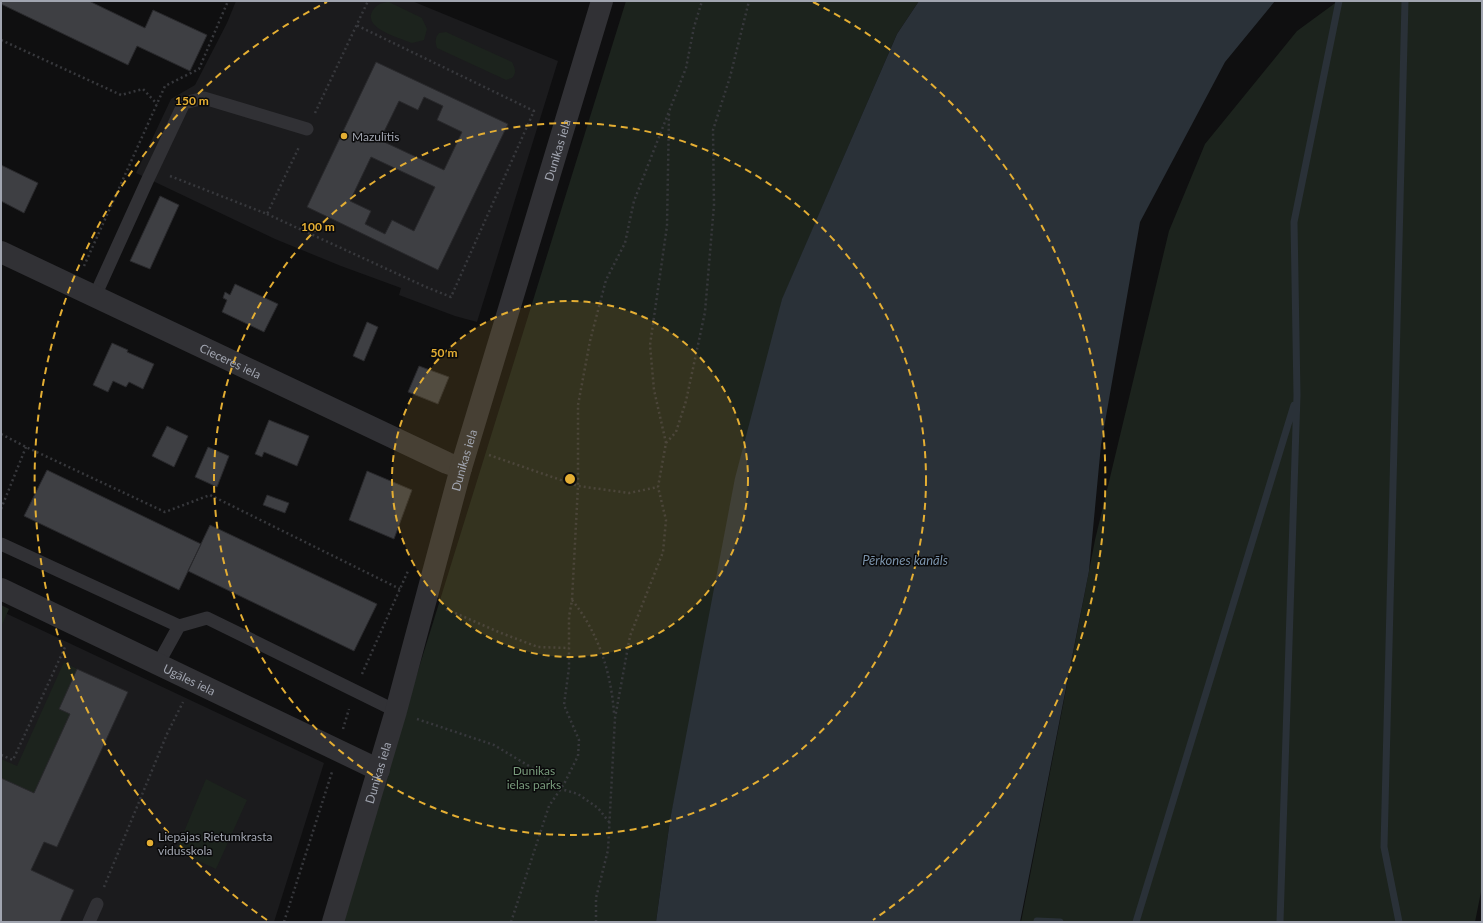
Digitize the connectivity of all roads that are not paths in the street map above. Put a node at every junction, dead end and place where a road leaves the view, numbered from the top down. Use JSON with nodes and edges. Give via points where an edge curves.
{"nodes":[{"id":1,"x":602,"y":1,"type":"edge"},
{"id":2,"x":307,"y":129,"type":"dead end"},
{"id":3,"x":1,"y":252,"type":"edge"},
{"id":4,"x":95,"y":296,"type":"junction"},
{"id":5,"x":464,"y":457,"type":"junction"},
{"id":6,"x":1,"y":544,"type":"edge"},
{"id":7,"x":1,"y":589,"type":"edge"},
{"id":8,"x":179,"y":626,"type":"junction"},
{"id":9,"x":158,"y":664,"type":"junction"},
{"id":10,"x":396,"y":711,"type":"junction"},
{"id":11,"x":379,"y":770,"type":"junction"},
{"id":12,"x":97,"y":904,"type":"road end"},
{"id":13,"x":89,"y":922,"type":"edge"},
{"id":14,"x":333,"y":922,"type":"edge"}],
"edges":[{"from":1,"to":5,"type":"street","name":"Dunikas iela"},
{"from":2,"to":4,"type":"lane","via":[[204,98],[184,103]]},
{"from":3,"to":4,"type":"street","name":"Cieceres iela"},
{"from":4,"to":5,"type":"street","name":"Cieceres iela","via":[[447,463]]},
{"from":5,"to":10,"type":"street","name":"Dunikas iela"},
{"from":6,"to":8,"type":"lane"},
{"from":7,"to":9,"type":"street","name":"Ugāles iela"},
{"from":8,"to":9,"type":"lane"},
{"from":8,"to":10,"type":"lane","via":[[207,618]]},
{"from":9,"to":11,"type":"street","name":"Ugāles iela"},
{"from":10,"to":11,"type":"street","name":"Dunikas iela"},
{"from":11,"to":14,"type":"street","name":"Dunikas iela"},
{"from":12,"to":13,"type":"lane"}]}
